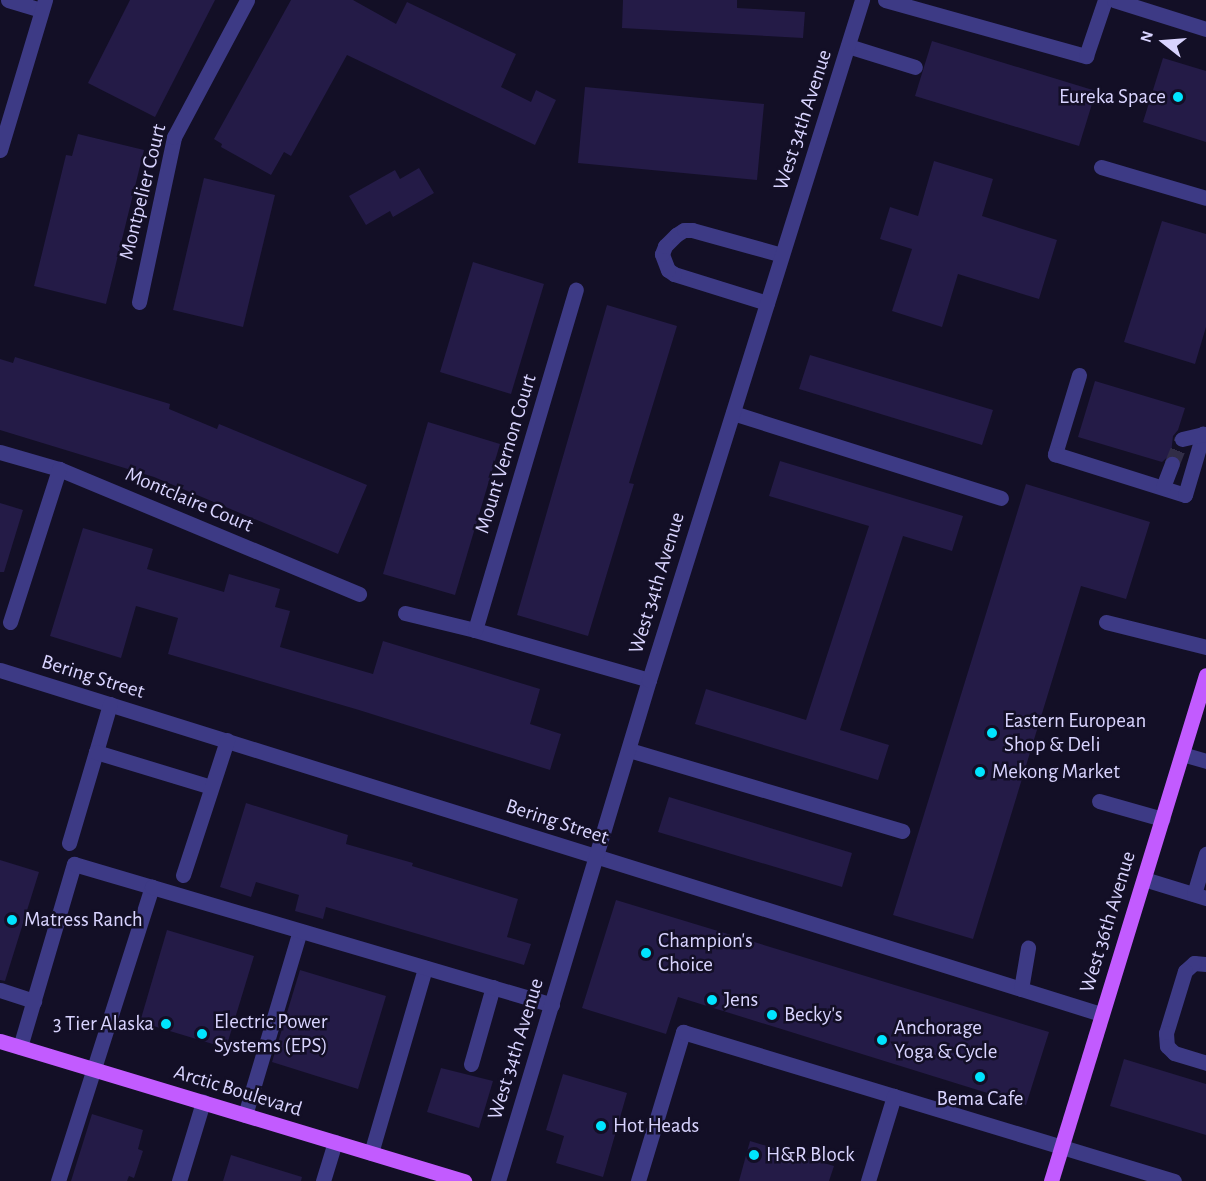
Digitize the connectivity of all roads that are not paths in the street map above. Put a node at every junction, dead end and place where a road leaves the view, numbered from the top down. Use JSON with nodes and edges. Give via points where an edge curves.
{"nodes":[{"id":1,"x":8,"y":0,"type":"edge"},
{"id":2,"x":247,"y":0,"type":"edge"},
{"id":3,"x":862,"y":0,"type":"edge"},
{"id":4,"x":885,"y":0,"type":"edge"},
{"id":5,"x":1105,"y":0,"type":"edge"},
{"id":6,"x":1114,"y":0,"type":"edge"},
{"id":7,"x":43,"y":5,"type":"edge"},
{"id":8,"x":1206,"y":28,"type":"edge"},
{"id":9,"x":848,"y":46,"type":"junction"},
{"id":10,"x":915,"y":67,"type":"dead end"},
{"id":11,"x":0,"y":150,"type":"edge"},
{"id":12,"x":1101,"y":167,"type":"dead end"},
{"id":13,"x":1206,"y":198,"type":"edge"},
{"id":14,"x":782,"y":255,"type":"junction"},
{"id":15,"x":576,"y":290,"type":"dead end"},
{"id":16,"x":139,"y":302,"type":"dead end"},
{"id":17,"x":767,"y":303,"type":"junction"},
{"id":18,"x":1079,"y":375,"type":"dead end"},
{"id":19,"x":733,"y":412,"type":"junction"},
{"id":20,"x":1204,"y":435,"type":"edge"},
{"id":21,"x":1182,"y":439,"type":"dead end"},
{"id":22,"x":0,"y":452,"type":"edge"},
{"id":23,"x":1172,"y":465,"type":"tunnel mouth"},
{"id":24,"x":59,"y":469,"type":"junction"},
{"id":25,"x":1163,"y":488,"type":"junction"},
{"id":26,"x":1001,"y":498,"type":"dead end"},
{"id":27,"x":359,"y":594,"type":"dead end"},
{"id":28,"x":405,"y":613,"type":"dead end"},
{"id":29,"x":10,"y":622,"type":"dead end"},
{"id":30,"x":1106,"y":622,"type":"dead end"},
{"id":31,"x":475,"y":630,"type":"junction"},
{"id":32,"x":1206,"y":647,"type":"edge"},
{"id":33,"x":0,"y":670,"type":"edge"},
{"id":34,"x":1206,"y":675,"type":"edge"},
{"id":35,"x":649,"y":680,"type":"junction"},
{"id":36,"x":110,"y":704,"type":"junction"},
{"id":37,"x":227,"y":740,"type":"junction"},
{"id":38,"x":629,"y":750,"type":"junction"},
{"id":39,"x":96,"y":752,"type":"junction"},
{"id":40,"x":1182,"y":754,"type":"junction"},
{"id":41,"x":1206,"y":761,"type":"edge"},
{"id":42,"x":211,"y":787,"type":"junction"},
{"id":43,"x":1099,"y":801,"type":"dead end"},
{"id":44,"x":1162,"y":819,"type":"junction"},
{"id":45,"x":902,"y":831,"type":"dead end"},
{"id":46,"x":69,"y":843,"type":"dead end"},
{"id":47,"x":1206,"y":854,"type":"edge"},
{"id":48,"x":597,"y":857,"type":"junction"},
{"id":49,"x":183,"y":875,"type":"dead end"},
{"id":50,"x":1144,"y":879,"type":"junction"},
{"id":51,"x":152,"y":887,"type":"junction"},
{"id":52,"x":1200,"y":896,"type":"edge"},
{"id":53,"x":300,"y":931,"type":"junction"},
{"id":54,"x":1028,"y":948,"type":"dead end"},
{"id":55,"x":1206,"y":964,"type":"edge"},
{"id":56,"x":425,"y":968,"type":"junction"},
{"id":57,"x":493,"y":987,"type":"junction"},
{"id":58,"x":1021,"y":989,"type":"junction"},
{"id":59,"x":0,"y":990,"type":"edge"},
{"id":60,"x":34,"y":1000,"type":"junction"},
{"id":61,"x":552,"y":1005,"type":"junction"},
{"id":62,"x":1101,"y":1014,"type":"junction"},
{"id":63,"x":0,"y":1041,"type":"edge"},
{"id":64,"x":20,"y":1047,"type":"junction"},
{"id":65,"x":1206,"y":1063,"type":"edge"},
{"id":66,"x":471,"y":1064,"type":"dead end"},
{"id":67,"x":93,"y":1069,"type":"junction"},
{"id":68,"x":894,"y":1096,"type":"junction"},
{"id":69,"x":203,"y":1102,"type":"junction"},
{"id":70,"x":245,"y":1115,"type":"junction"},
{"id":71,"x":335,"y":1142,"type":"junction"},
{"id":72,"x":1061,"y":1147,"type":"junction"},
{"id":73,"x":371,"y":1153,"type":"junction"},
{"id":74,"x":58,"y":1181,"type":"edge"},
{"id":75,"x":179,"y":1181,"type":"edge"},
{"id":76,"x":323,"y":1181,"type":"edge"},
{"id":77,"x":464,"y":1181,"type":"edge"},
{"id":78,"x":498,"y":1181,"type":"edge"},
{"id":79,"x":638,"y":1181,"type":"edge"},
{"id":80,"x":868,"y":1181,"type":"edge"},
{"id":81,"x":1051,"y":1181,"type":"edge"},
{"id":82,"x":1174,"y":1181,"type":"edge"}],
"edges":[{"from":1,"to":7,"type":"street"},
{"from":2,"to":16,"type":"street","name":"Montpelier Court","via":[[174,137]]},
{"from":3,"to":9,"type":"street","name":"West 34th Avenue"},
{"from":4,"to":5,"type":"street","via":[[1086,56]]},
{"from":6,"to":8,"type":"street"},
{"from":7,"to":11,"type":"street"},
{"from":9,"to":10,"type":"street"},
{"from":9,"to":14,"type":"street","name":"West 34th Avenue"},
{"from":12,"to":13,"type":"street"},
{"from":14,"to":17,"type":"street","name":"West 34th Avenue"},
{"from":14,"to":17,"type":"street","via":[[692,230],[684,230],[665,246],[662,254],[668,270],[674,274]]},
{"from":15,"to":31,"type":"street","name":"Mount Vernon Court"},
{"from":17,"to":19,"type":"street","name":"West 34th Avenue"},
{"from":18,"to":25,"type":"street","via":[[1055,454]]},
{"from":19,"to":26,"type":"street"},
{"from":19,"to":35,"type":"street","name":"West 34th Avenue"},
{"from":20,"to":21,"type":"street"},
{"from":20,"to":25,"type":"street","via":[[1185,495]]},
{"from":22,"to":24,"type":"street","name":"Montclaire Court"},
{"from":23,"to":25,"type":"street"},
{"from":24,"to":27,"type":"street","name":"Montclaire Court"},
{"from":24,"to":29,"type":"street"},
{"from":28,"to":31,"type":"street"},
{"from":30,"to":32,"type":"street"},
{"from":31,"to":35,"type":"street"},
{"from":33,"to":36,"type":"street","name":"Bering Street"},
{"from":34,"to":40,"type":"main road","name":"West 36th Avenue"},
{"from":35,"to":38,"type":"street","name":"West 34th Avenue"},
{"from":36,"to":37,"type":"street","name":"Bering Street"},
{"from":36,"to":39,"type":"street"},
{"from":37,"to":42,"type":"street"},
{"from":37,"to":48,"type":"street","name":"Bering Street"},
{"from":38,"to":45,"type":"street"},
{"from":38,"to":48,"type":"street","name":"West 34th Avenue"},
{"from":39,"to":42,"type":"street"},
{"from":39,"to":46,"type":"street"},
{"from":40,"to":41,"type":"street"},
{"from":40,"to":44,"type":"main road","name":"West 36th Avenue"},
{"from":42,"to":49,"type":"street"},
{"from":43,"to":44,"type":"street"},
{"from":44,"to":50,"type":"main road","name":"West 36th Avenue"},
{"from":47,"to":52,"type":"street"},
{"from":48,"to":58,"type":"street","name":"Bering Street"},
{"from":48,"to":61,"type":"street","name":"West 34th Avenue"},
{"from":50,"to":52,"type":"street"},
{"from":50,"to":62,"type":"main road","name":"West 36th Avenue"},
{"from":51,"to":53,"type":"street"},
{"from":51,"to":60,"type":"street","via":[[74,864]]},
{"from":51,"to":67,"type":"street"},
{"from":53,"to":56,"type":"street"},
{"from":53,"to":70,"type":"street"},
{"from":54,"to":58,"type":"street"},
{"from":55,"to":65,"type":"street","via":[[1194,963],[1185,971],[1167,1033],[1167,1046],[1174,1053]]},
{"from":56,"to":57,"type":"street"},
{"from":56,"to":73,"type":"street"},
{"from":57,"to":61,"type":"street"},
{"from":57,"to":66,"type":"street"},
{"from":58,"to":62,"type":"street","name":"Bering Street"},
{"from":59,"to":60,"type":"street"},
{"from":60,"to":64,"type":"street"},
{"from":61,"to":78,"type":"street","name":"West 34th Avenue"},
{"from":62,"to":72,"type":"main road","name":"West 36th Avenue"},
{"from":63,"to":64,"type":"main road","name":"Arctic Boulevard"},
{"from":64,"to":67,"type":"main road","name":"Arctic Boulevard"},
{"from":67,"to":69,"type":"main road","name":"Arctic Boulevard"},
{"from":67,"to":74,"type":"street"},
{"from":68,"to":72,"type":"street"},
{"from":68,"to":79,"type":"street","via":[[683,1032]]},
{"from":68,"to":80,"type":"street"},
{"from":69,"to":70,"type":"main road","name":"Arctic Boulevard"},
{"from":69,"to":75,"type":"street"},
{"from":70,"to":71,"type":"main road","name":"Arctic Boulevard"},
{"from":71,"to":73,"type":"main road","name":"Arctic Boulevard"},
{"from":71,"to":76,"type":"street"},
{"from":72,"to":81,"type":"main road","name":"West 36th Avenue"},
{"from":72,"to":82,"type":"street"},
{"from":73,"to":77,"type":"main road","name":"Arctic Boulevard"}]}
